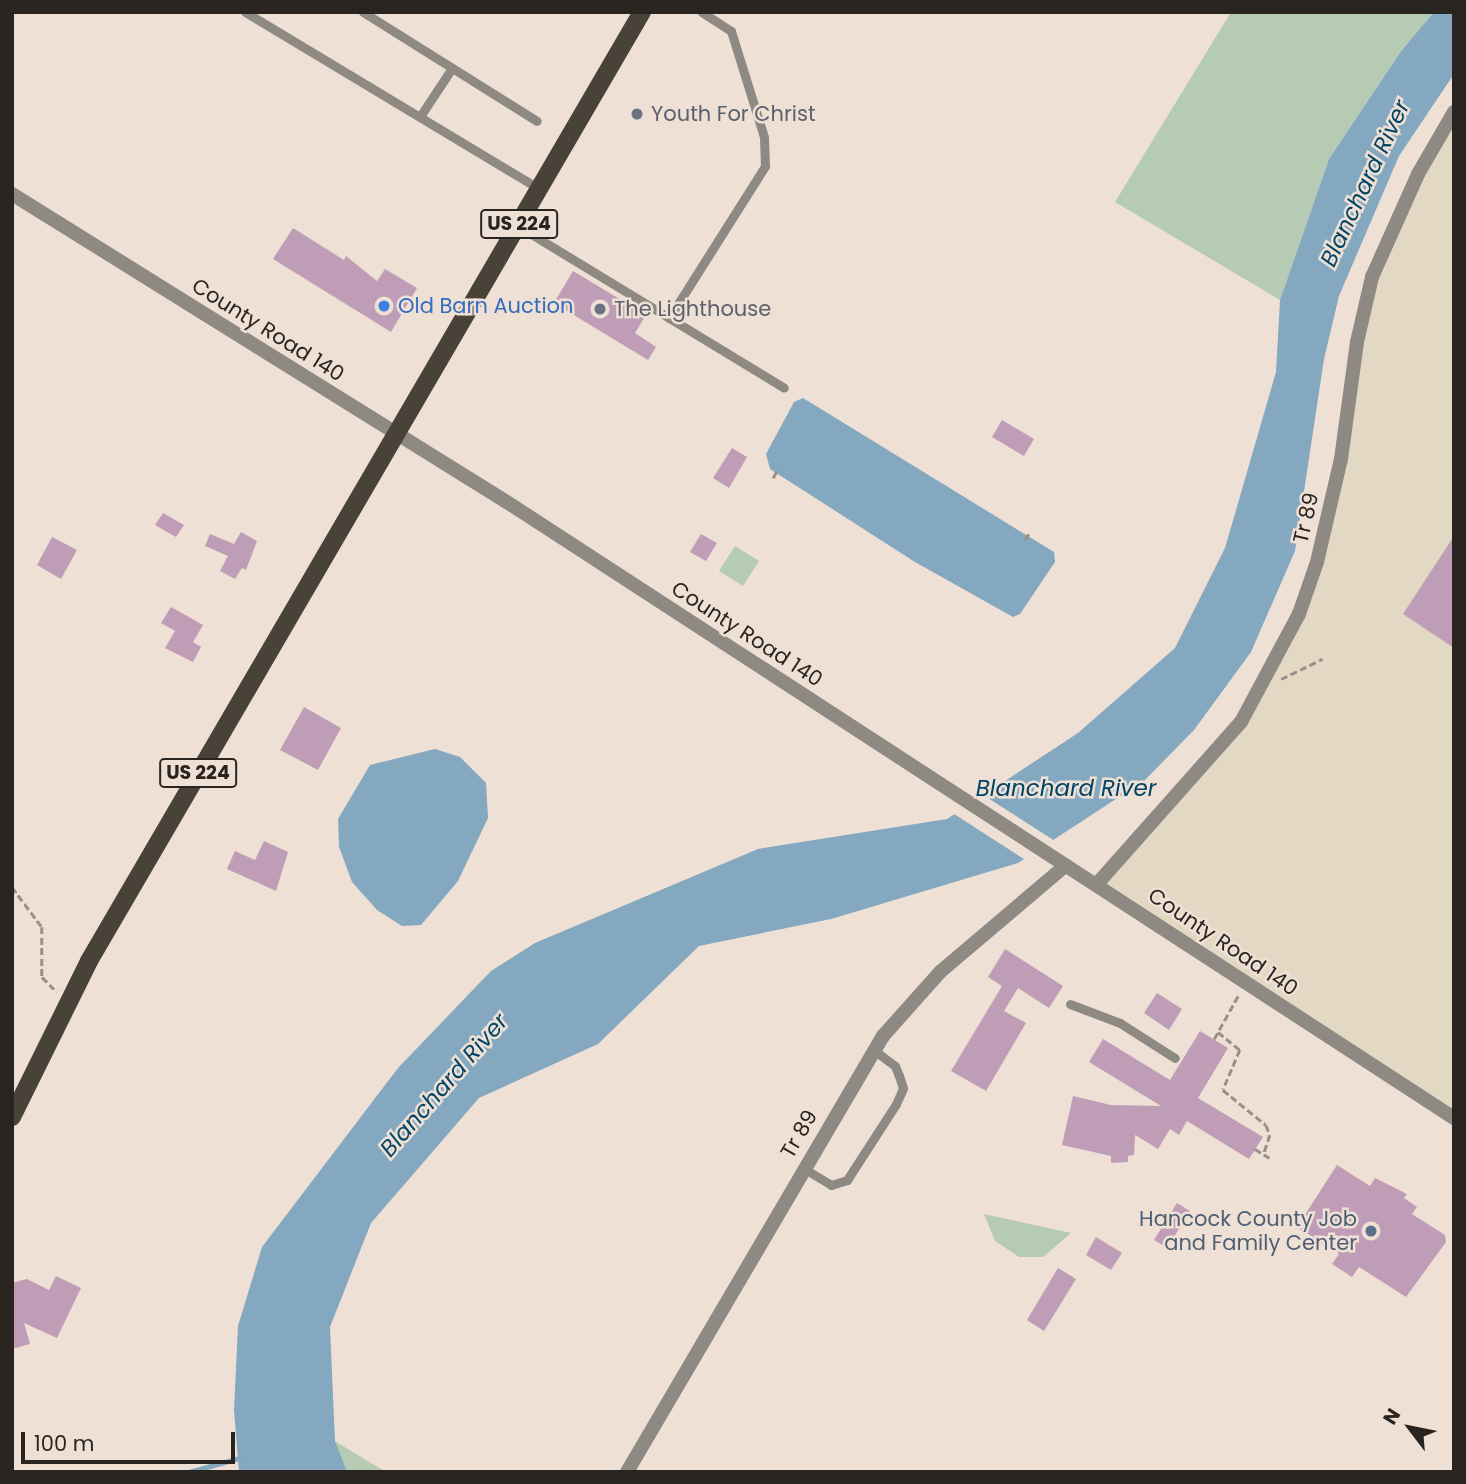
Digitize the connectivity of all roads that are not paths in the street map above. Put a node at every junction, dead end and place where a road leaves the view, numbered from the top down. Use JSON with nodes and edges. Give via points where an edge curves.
{"nodes":[{"id":1,"x":245,"y":12,"type":"edge"},
{"id":2,"x":363,"y":12,"type":"edge"},
{"id":3,"x":642,"y":12,"type":"edge"},
{"id":4,"x":702,"y":12,"type":"edge"},
{"id":5,"x":452,"y":68,"type":"junction"},
{"id":6,"x":1454,"y":112,"type":"edge"},
{"id":7,"x":421,"y":116,"type":"junction"},
{"id":8,"x":537,"y":121,"type":"dead end"},
{"id":9,"x":540,"y":188,"type":"junction"},
{"id":10,"x":12,"y":194,"type":"edge"},
{"id":11,"x":518,"y":226,"type":"junction"},
{"id":12,"x":669,"y":318,"type":"junction"},
{"id":13,"x":784,"y":388,"type":"dead end"},
{"id":14,"x":397,"y":435,"type":"junction"},
{"id":15,"x":1066,"y":865,"type":"junction"},
{"id":16,"x":1097,"y":884,"type":"junction"},
{"id":17,"x":1070,"y":1004,"type":"dead end"},
{"id":18,"x":874,"y":1051,"type":"junction"},
{"id":19,"x":1175,"y":1058,"type":"dead end"},
{"id":20,"x":12,"y":1117,"type":"edge"},
{"id":21,"x":1454,"y":1118,"type":"edge"},
{"id":22,"x":803,"y":1168,"type":"junction"},
{"id":23,"x":627,"y":1472,"type":"edge"}],
"edges":[{"from":1,"to":7,"type":"lane"},
{"from":2,"to":5,"type":"lane"},
{"from":3,"to":9,"type":"main road","number":"US 224"},
{"from":4,"to":12,"type":"lane","via":[[731,31],[764,137],[765,166]]},
{"from":5,"to":7,"type":"lane"},
{"from":5,"to":8,"type":"lane"},
{"from":6,"to":16,"type":"street","name":"Tr 89","via":[[1418,174],[1372,277],[1357,342],[1341,459],[1317,562],[1299,614],[1241,722]]},
{"from":7,"to":9,"type":"lane"},
{"from":9,"to":11,"type":"main road","number":"US 224"},
{"from":10,"to":14,"type":"street","name":"County Road 140"},
{"from":11,"to":12,"type":"lane"},
{"from":11,"to":14,"type":"main road","number":"US 224"},
{"from":12,"to":13,"type":"lane"},
{"from":14,"to":15,"type":"street","name":"County Road 140"},
{"from":14,"to":20,"type":"main road","number":"US 224","via":[[68,1000]]},
{"from":15,"to":16,"type":"street","name":"County Road 140"},
{"from":15,"to":18,"type":"street","name":"Tr 89","via":[[940,972]]},
{"from":16,"to":21,"type":"street","name":"County Road 140"},
{"from":17,"to":19,"type":"lane","via":[[1120,1023]]},
{"from":18,"to":22,"type":"street","name":"Tr 89"},
{"from":18,"to":22,"type":"lane","via":[[895,1066],[900,1076],[902,1088],[896,1104],[847,1180],[831,1185]]},
{"from":22,"to":23,"type":"street","name":"Tr 89"}]}
